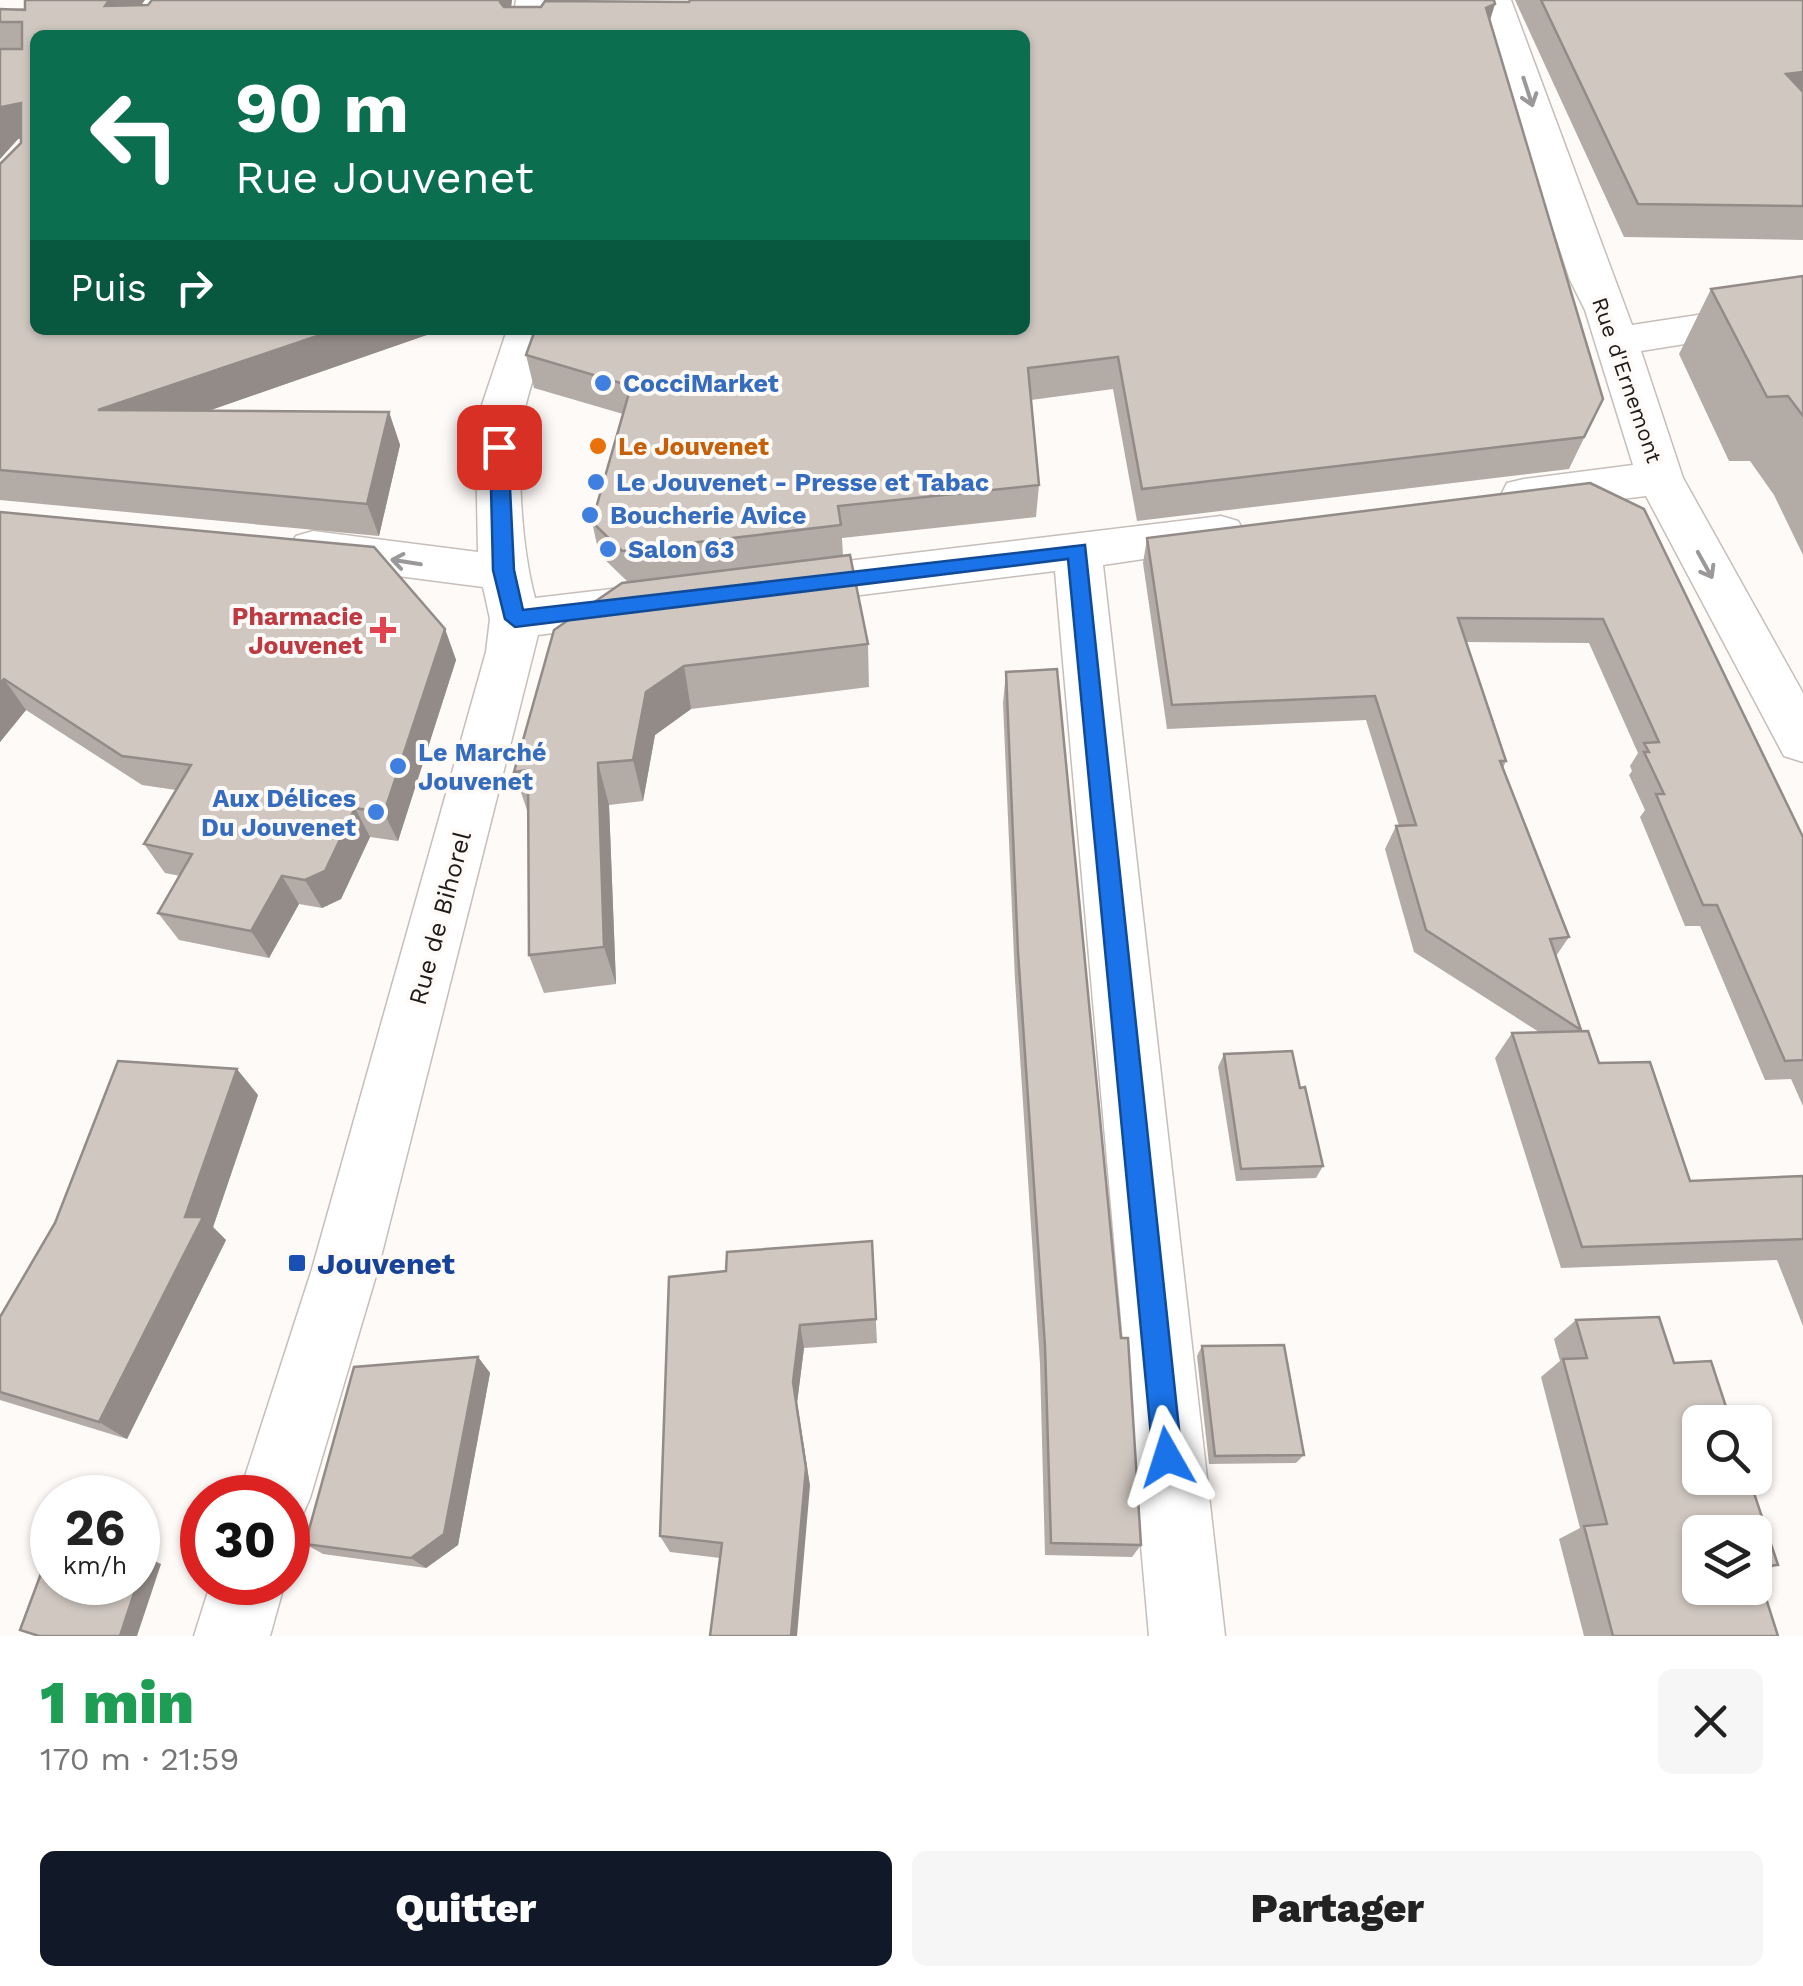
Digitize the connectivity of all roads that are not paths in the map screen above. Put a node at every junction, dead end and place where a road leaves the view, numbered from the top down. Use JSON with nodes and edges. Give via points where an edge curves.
{"nodes":[{"id":1,"x":533,"y":0,"type":"edge"},
{"id":2,"x":1494,"y":0,"type":"edge"},
{"id":3,"x":530,"y":30,"type":"edge"},
{"id":4,"x":1803,"y":312,"type":"edge"},
{"id":5,"x":526,"y":335,"type":"edge"},
{"id":6,"x":1616,"y":341,"type":"junction"},
{"id":7,"x":1660,"y":478,"type":"junction"},
{"id":8,"x":1480,"y":500,"type":"edge"},
{"id":9,"x":1270,"y":526,"type":"edge"},
{"id":10,"x":264,"y":544,"type":"edge"},
{"id":11,"x":1078,"y":550,"type":"junction"},
{"id":12,"x":509,"y":595,"type":"junction"},
{"id":13,"x":1803,"y":741,"type":"edge"},
{"id":14,"x":281,"y":1475,"type":"edge"},
{"id":15,"x":241,"y":1605,"type":"edge"},
{"id":16,"x":232,"y":1636,"type":"edge"},
{"id":17,"x":1187,"y":1636,"type":"edge"}],
"edges":[{"from":1,"to":3,"type":"street"},
{"from":2,"to":6,"type":"street","name":"Rue d'Ernemont","one_way":true},
{"from":4,"to":6,"type":"street"},
{"from":5,"to":12,"type":"street","name":"Rue de Bihorel","via":[[504,405],[499,447]]},
{"from":6,"to":7,"type":"street","name":"Rue d'Ernemont"},
{"from":7,"to":8,"type":"street"},
{"from":7,"to":13,"type":"street","name":"Rue d'Ernemont","one_way":true},
{"from":9,"to":11,"type":"street"},
{"from":12,"to":10,"type":"street","one_way":true,"via":[[453,568]]},
{"from":11,"to":12,"type":"street","via":[[724,594]]},
{"from":11,"to":17,"type":"street"},
{"from":12,"to":14,"type":"street","name":"Rue de Bihorel","via":[[494,720]]},
{"from":15,"to":16,"type":"street"}]}
